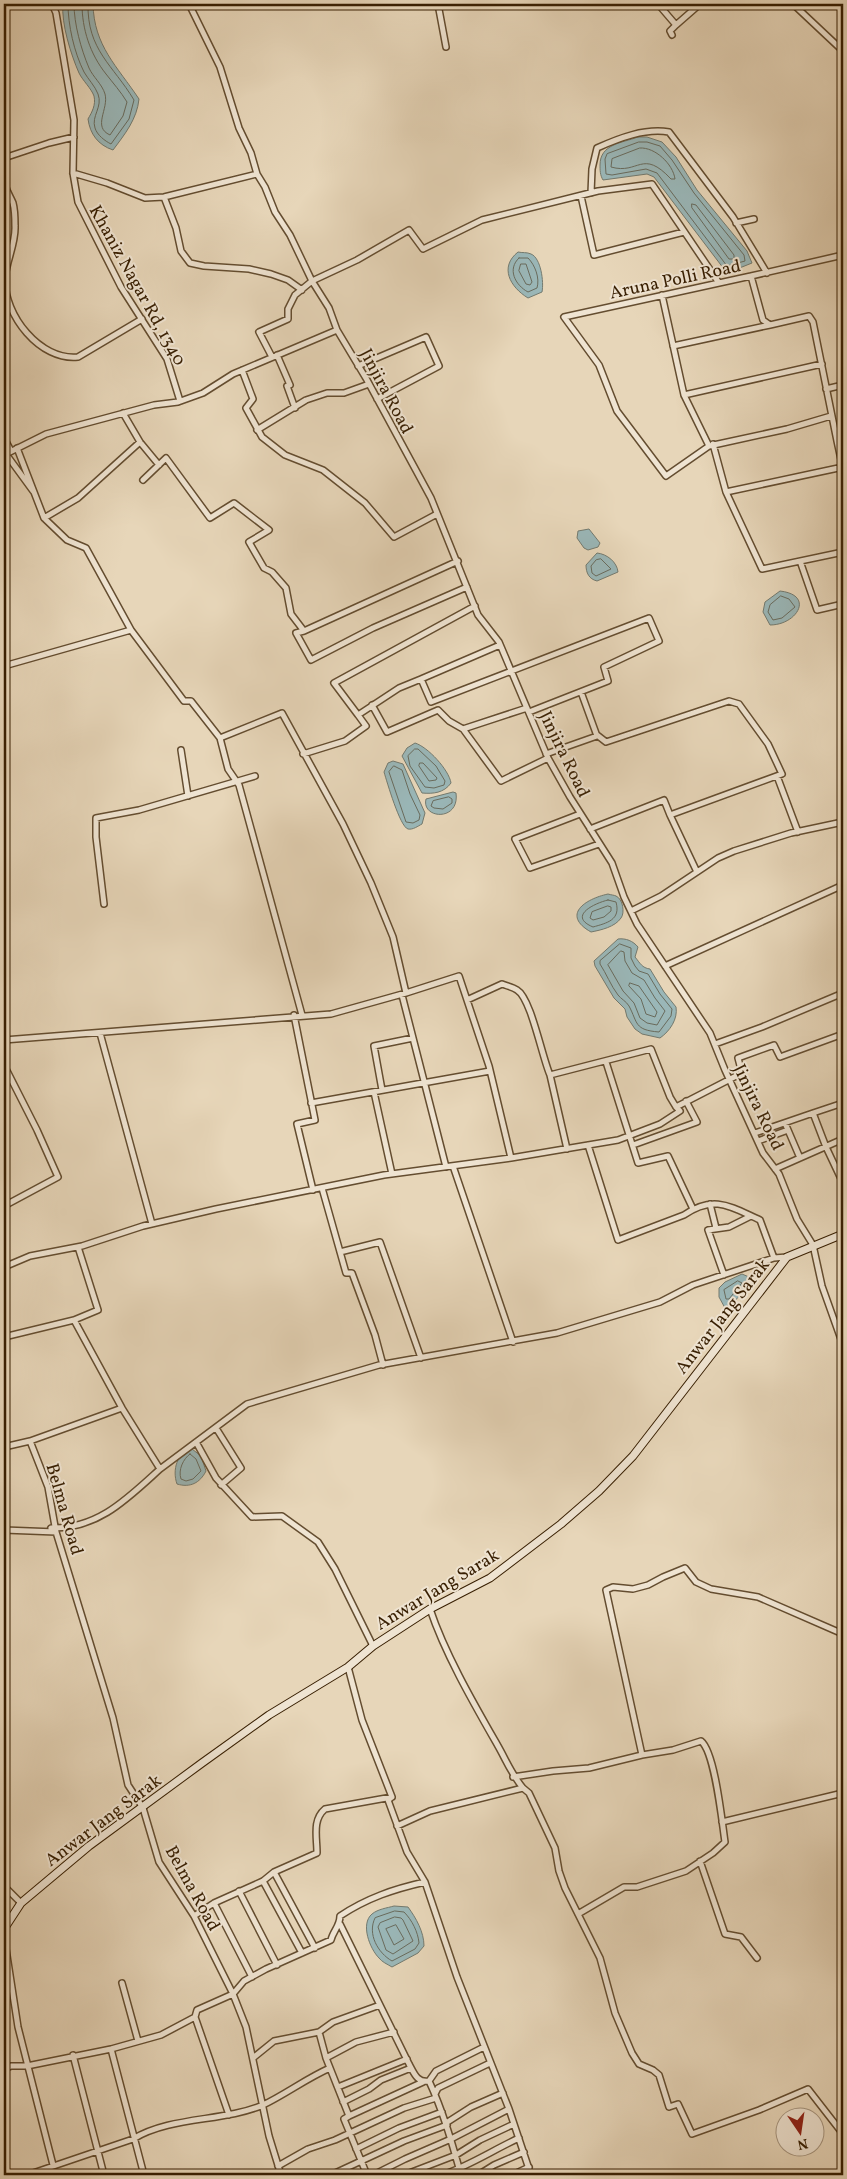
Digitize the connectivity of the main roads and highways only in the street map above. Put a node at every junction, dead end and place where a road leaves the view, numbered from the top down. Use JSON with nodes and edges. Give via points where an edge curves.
{"nodes":[{"id":1,"x":843,"y":1234,"type":"edge"},
{"id":2,"x":4,"y":1929,"type":"edge"}],
"edges":[{"from":1,"to":2,"type":"main road","name":"Anwar Jang Sarak","via":[[787,1257],[633,1456],[561,1524],[490,1578],[430,1609],[373,1646],[348,1667],[269,1715],[90,1846],[21,1903]]}]}
